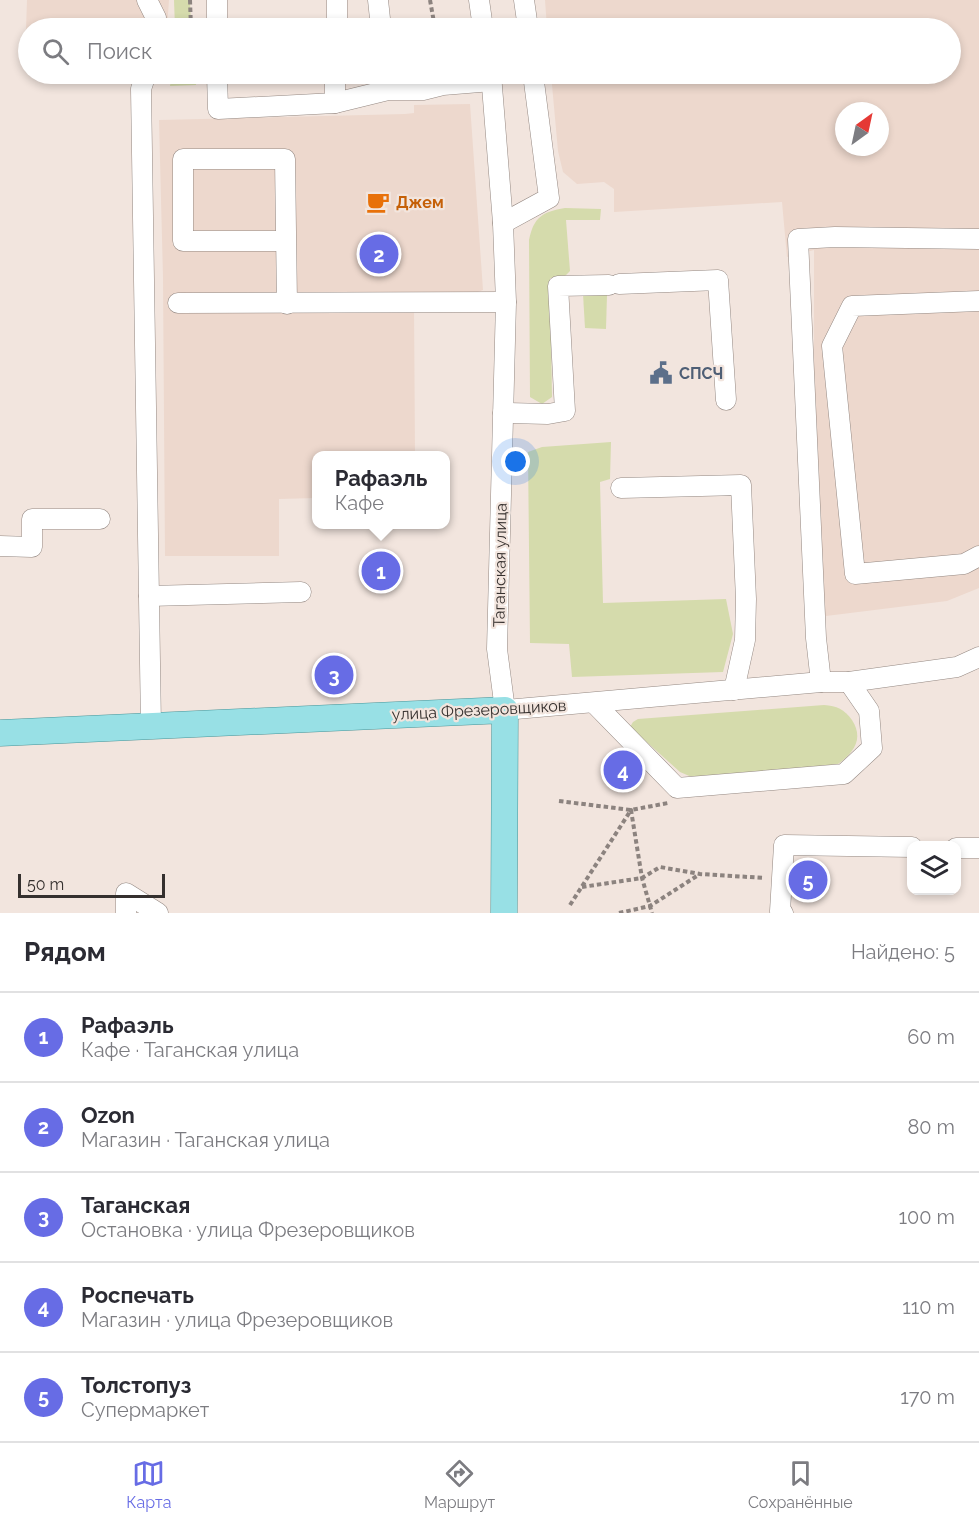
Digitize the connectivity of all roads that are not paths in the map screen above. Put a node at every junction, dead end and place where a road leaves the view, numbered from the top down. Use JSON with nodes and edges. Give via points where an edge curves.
{"nodes":[{"id":1,"x":147,"y":0,"type":"edge"},
{"id":2,"x":217,"y":0,"type":"edge"},
{"id":3,"x":337,"y":0,"type":"edge"},
{"id":4,"x":378,"y":0,"type":"edge"},
{"id":5,"x":479,"y":0,"type":"edge"},
{"id":6,"x":524,"y":0,"type":"edge"},
{"id":7,"x":156,"y":18,"type":"edge"},
{"id":8,"x":217,"y":18,"type":"edge"},
{"id":9,"x":337,"y":18,"type":"edge"},
{"id":10,"x":380,"y":18,"type":"edge"},
{"id":11,"x":482,"y":18,"type":"edge"},
{"id":12,"x":527,"y":18,"type":"edge"},
{"id":13,"x":143,"y":84,"type":"edge"},
{"id":14,"x":217,"y":84,"type":"edge"},
{"id":15,"x":335,"y":84,"type":"edge"},
{"id":16,"x":382,"y":84,"type":"edge"},
{"id":17,"x":396,"y":84,"type":"edge"},
{"id":18,"x":449,"y":84,"type":"edge"},
{"id":19,"x":492,"y":84,"type":"edge"},
{"id":20,"x":534,"y":84,"type":"edge"},
{"id":21,"x":334,"y":103,"type":"junction"},
{"id":22,"x":503,"y":223,"type":"junction"},
{"id":23,"x":979,"y":238,"type":"edge"},
{"id":24,"x":286,"y":240,"type":"junction"},
{"id":25,"x":979,"y":301,"type":"edge"},
{"id":26,"x":506,"y":302,"type":"junction"},
{"id":27,"x":178,"y":303,"type":"dead end"},
{"id":28,"x":287,"y":304,"type":"junction"},
{"id":29,"x":726,"y":400,"type":"dead end"},
{"id":30,"x":503,"y":413,"type":"junction"},
{"id":31,"x":621,"y":489,"type":"dead end"},
{"id":32,"x":100,"y":519,"type":"dead end"},
{"id":33,"x":0,"y":546,"type":"edge"},
{"id":34,"x":979,"y":556,"type":"edge"},
{"id":35,"x":302,"y":592,"type":"dead end"},
{"id":36,"x":149,"y":596,"type":"junction"},
{"id":37,"x":979,"y":657,"type":"edge"},
{"id":38,"x":821,"y":682,"type":"junction"},
{"id":39,"x":849,"y":682,"type":"junction"},
{"id":40,"x":734,"y":690,"type":"junction"},
{"id":41,"x":594,"y":703,"type":"junction"},
{"id":42,"x":505,"y":710,"type":"junction"},
{"id":43,"x":152,"y":726,"type":"junction"},
{"id":44,"x":0,"y":733,"type":"edge"},
{"id":45,"x":907,"y":847,"type":"edge"},
{"id":46,"x":961,"y":848,"type":"edge"},
{"id":47,"x":979,"y":848,"type":"edge"},
{"id":48,"x":126,"y":913,"type":"edge"},
{"id":49,"x":158,"y":913,"type":"edge"},
{"id":50,"x":504,"y":913,"type":"edge"},
{"id":51,"x":783,"y":913,"type":"edge"}],
"edges":[{"from":1,"to":7,"type":"street"},
{"from":2,"to":8,"type":"street"},
{"from":3,"to":9,"type":"street"},
{"from":4,"to":10,"type":"street"},
{"from":5,"to":11,"type":"street"},
{"from":6,"to":12,"type":"street"},
{"from":13,"to":36,"type":"street"},
{"from":14,"to":21,"type":"street","via":[[218,109]]},
{"from":15,"to":21,"type":"street"},
{"from":16,"to":21,"type":"street"},
{"from":17,"to":18,"type":"street","via":[[423,90]]},
{"from":19,"to":22,"type":"street","name":"Таганская улица"},
{"from":20,"to":22,"type":"street","via":[[549,198]]},
{"from":22,"to":26,"type":"street","name":"Таганская улица"},
{"from":23,"to":38,"type":"street","via":[[798,239]]},
{"from":24,"to":24,"type":"street","via":[[183,241],[183,159],[285,159]]},
{"from":24,"to":28,"type":"street"},
{"from":25,"to":34,"type":"street","via":[[852,306],[831,346],[855,574],[964,564]]},
{"from":26,"to":28,"type":"street"},
{"from":26,"to":30,"type":"street","name":"Таганская улица"},
{"from":27,"to":28,"type":"street"},
{"from":29,"to":30,"type":"street","via":[[718,280],[558,286],[565,411]]},
{"from":30,"to":42,"type":"street","name":"Таганская улица","via":[[497,649]]},
{"from":31,"to":40,"type":"street","via":[[741,485],[745,640]]},
{"from":32,"to":33,"type":"street","via":[[32,519],[32,547]]},
{"from":35,"to":36,"type":"street"},
{"from":36,"to":43,"type":"street"},
{"from":37,"to":39,"type":"street","name":"улица Фрезеровщиков","via":[[957,667]]},
{"from":38,"to":39,"type":"street","name":"улица Фрезеровщиков"},
{"from":38,"to":40,"type":"street","name":"улица Фрезеровщиков"},
{"from":39,"to":41,"type":"street","via":[[869,711],[872,748],[844,774],[677,788]]},
{"from":40,"to":41,"type":"street","name":"улица Фрезеровщиков"},
{"from":41,"to":42,"type":"street","name":"улица Фрезеровщиков"},
{"from":42,"to":43,"type":"main road","name":"улица Фрезеровщиков"},
{"from":42,"to":50,"type":"main road","name":"Таганская улица"},
{"from":43,"to":44,"type":"main road","name":"улица Фрезеровщиков"},
{"from":45,"to":51,"type":"street","via":[[784,845],[780,911]]},
{"from":46,"to":47,"type":"street"},
{"from":48,"to":49,"type":"street","via":[[126,893]]}]}
